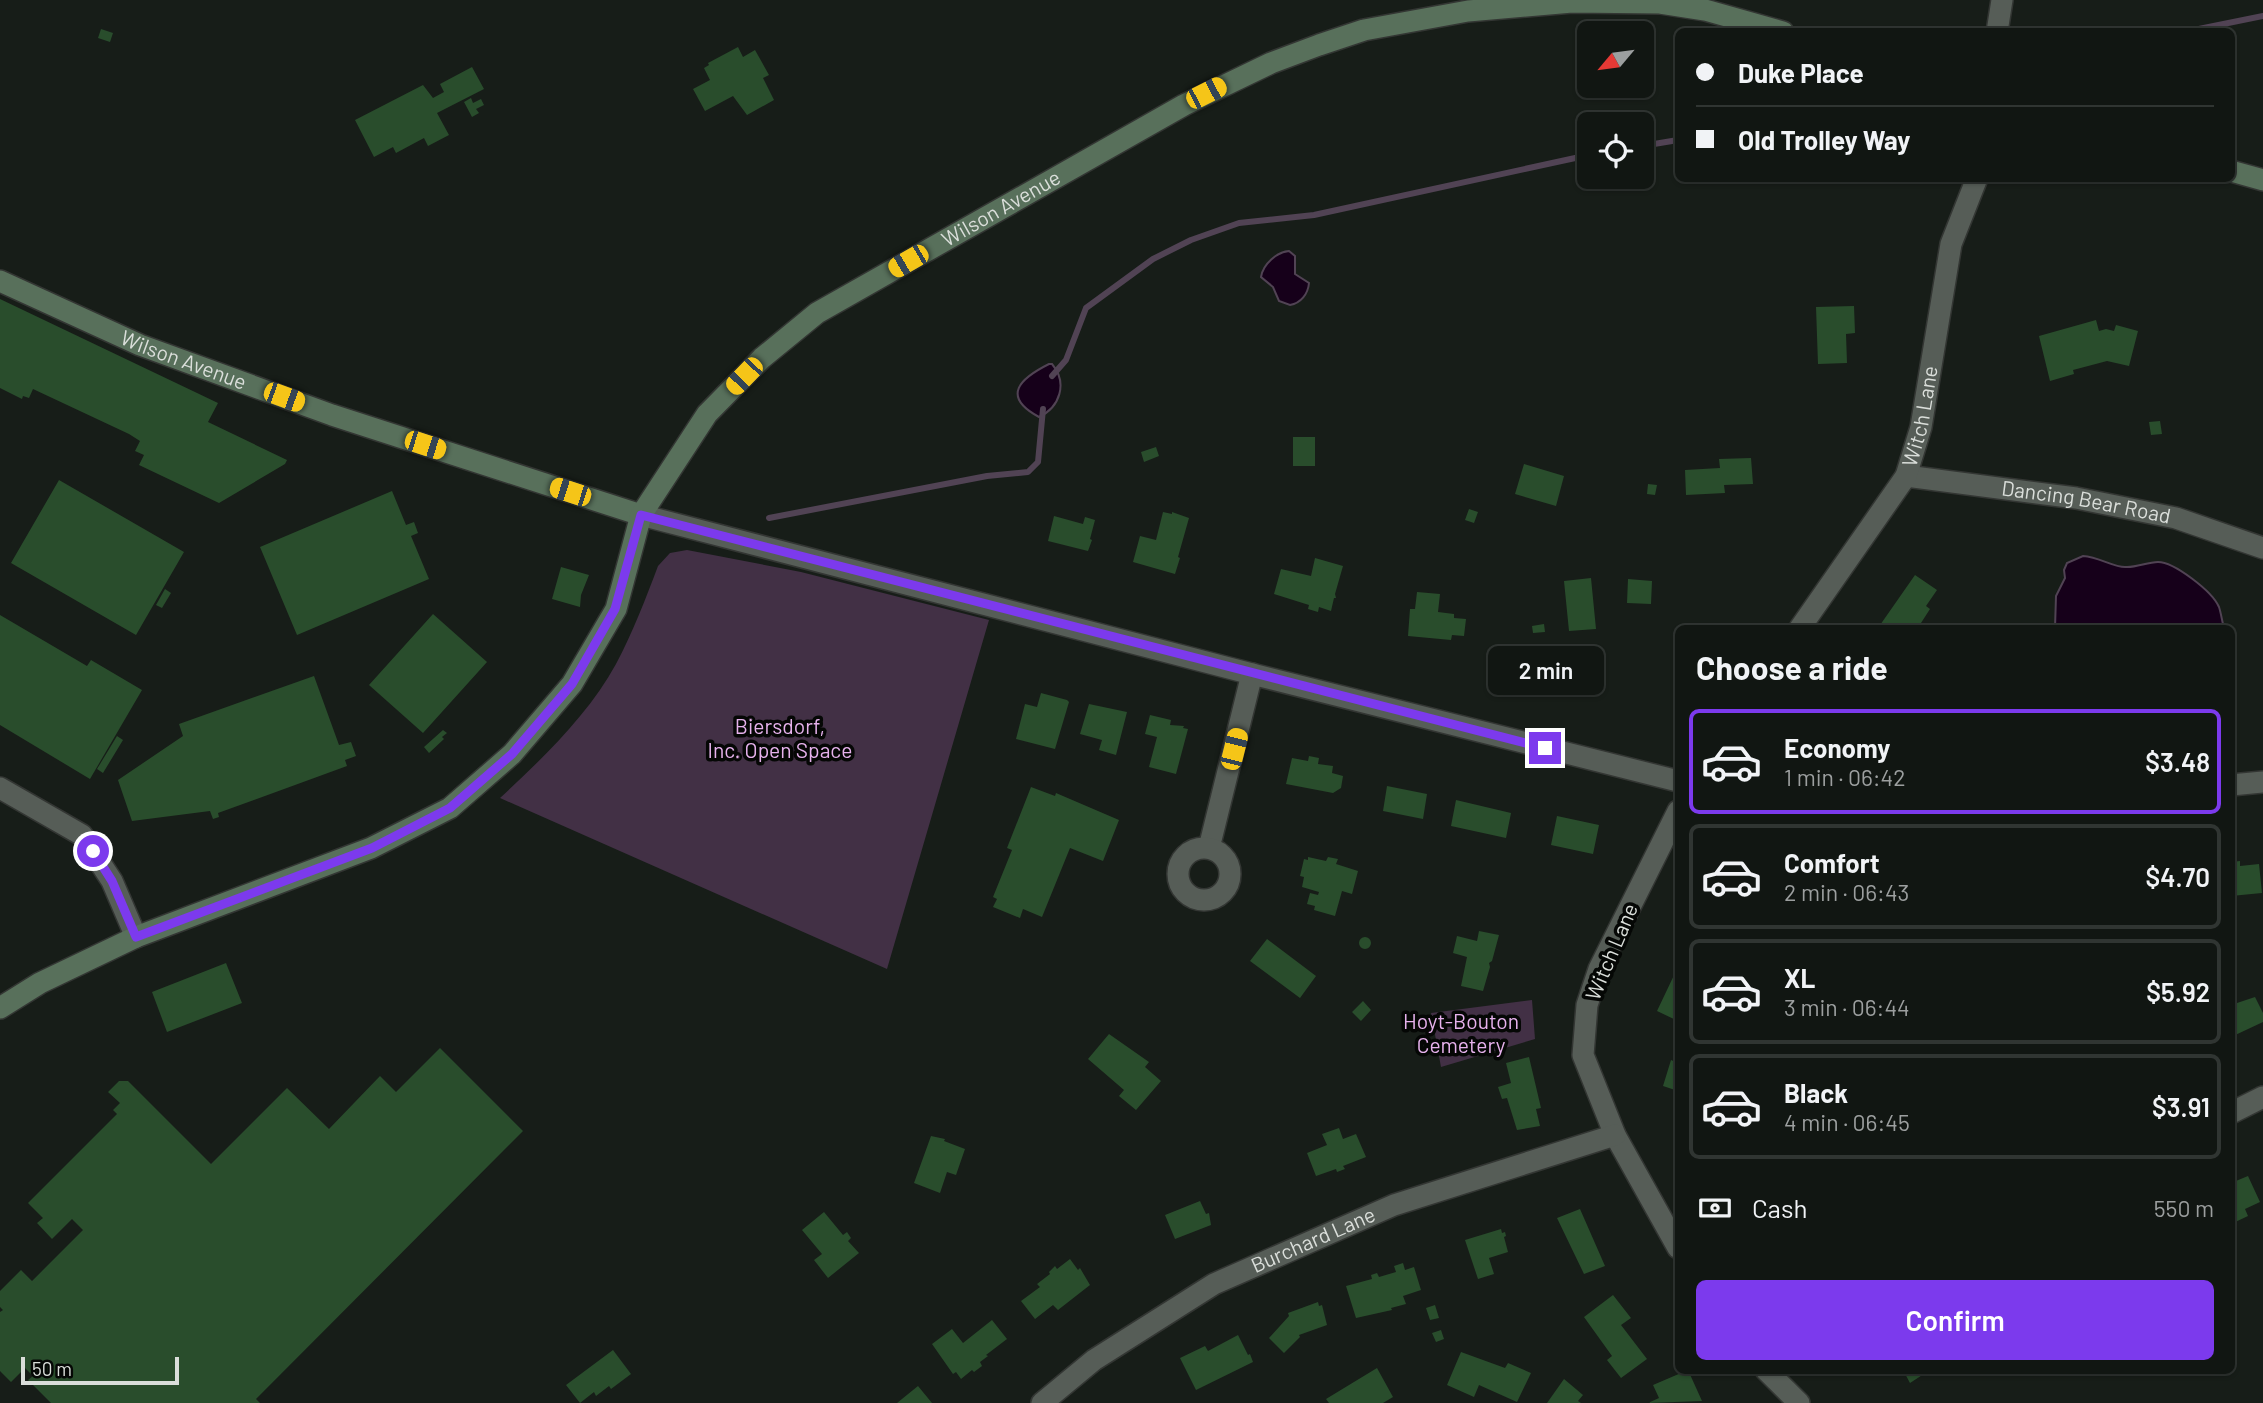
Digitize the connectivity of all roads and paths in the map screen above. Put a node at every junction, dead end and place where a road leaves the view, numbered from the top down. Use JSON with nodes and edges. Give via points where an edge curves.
{"nodes":[{"id":1,"x":2002,"y":0,"type":"edge"},
{"id":2,"x":1662,"y":2,"type":"edge"},
{"id":3,"x":1769,"y":28,"type":"edge"},
{"id":4,"x":1998,"y":28,"type":"edge"},
{"id":5,"x":2235,"y":172,"type":"edge"},
{"id":6,"x":2263,"y":180,"type":"edge"},
{"id":7,"x":1975,"y":182,"type":"edge"},
{"id":8,"x":0,"y":281,"type":"edge"},
{"id":9,"x":1906,"y":476,"type":"junction"},
{"id":10,"x":641,"y":515,"type":"junction"},
{"id":11,"x":2263,"y":548,"type":"edge"},
{"id":12,"x":1802,"y":625,"type":"edge"},
{"id":13,"x":1252,"y":674,"type":"junction"},
{"id":14,"x":1675,"y":780,"type":"edge"},
{"id":15,"x":2263,"y":782,"type":"edge"},
{"id":16,"x":2235,"y":785,"type":"edge"},
{"id":17,"x":0,"y":788,"type":"edge"},
{"id":18,"x":1675,"y":817,"type":"edge"},
{"id":19,"x":1209,"y":848,"type":"dead end"},
{"id":20,"x":136,"y":937,"type":"junction"},
{"id":21,"x":0,"y":1008,"type":"edge"},
{"id":22,"x":2263,"y":1097,"type":"edge"},
{"id":23,"x":2235,"y":1111,"type":"edge"},
{"id":24,"x":1615,"y":1135,"type":"junction"},
{"id":25,"x":1675,"y":1243,"type":"edge"},
{"id":26,"x":1773,"y":1374,"type":"edge"},
{"id":27,"x":1042,"y":1403,"type":"edge"},
{"id":28,"x":1798,"y":1403,"type":"edge"}],
"edges":[{"from":1,"to":4,"type":"street"},
{"from":2,"to":3,"type":"main road","name":"Wilson Avenue"},
{"from":2,"to":10,"type":"main road","name":"Wilson Avenue","via":[[1572,2],[1419,19],[1319,45],[1217,88],[817,313],[762,358],[707,414]]},
{"from":5,"to":6,"type":"main road"},
{"from":7,"to":9,"type":"street","name":"Witch Lane","via":[[1951,244],[1921,427]]},
{"from":8,"to":10,"type":"main road","name":"Wilson Avenue","via":[[139,345],[332,415]]},
{"from":9,"to":11,"type":"street","name":"Dancing Bear Road","via":[[2089,500],[2176,519]]},
{"from":9,"to":12,"type":"street","name":"Witch Lane"},
{"from":10,"to":13,"type":"street"},
{"from":10,"to":20,"type":"main road","via":[[615,609],[572,684],[512,754],[450,808],[372,848]]},
{"from":13,"to":14,"type":"street"},
{"from":13,"to":19,"type":"street"},
{"from":15,"to":16,"type":"street"},
{"from":17,"to":20,"type":"street","via":[[82,835],[112,881]]},
{"from":18,"to":24,"type":"street","name":"Witch Lane","via":[[1599,969],[1587,1005],[1583,1055]]},
{"from":20,"to":21,"type":"main road","via":[[40,983]]},
{"from":22,"to":23,"type":"street"},
{"from":24,"to":25,"type":"street","name":"Witch Lane"},
{"from":24,"to":27,"type":"street","name":"Burchard Lane","via":[[1394,1206],[1214,1284],[1094,1360]]},
{"from":26,"to":28,"type":"street"}]}
